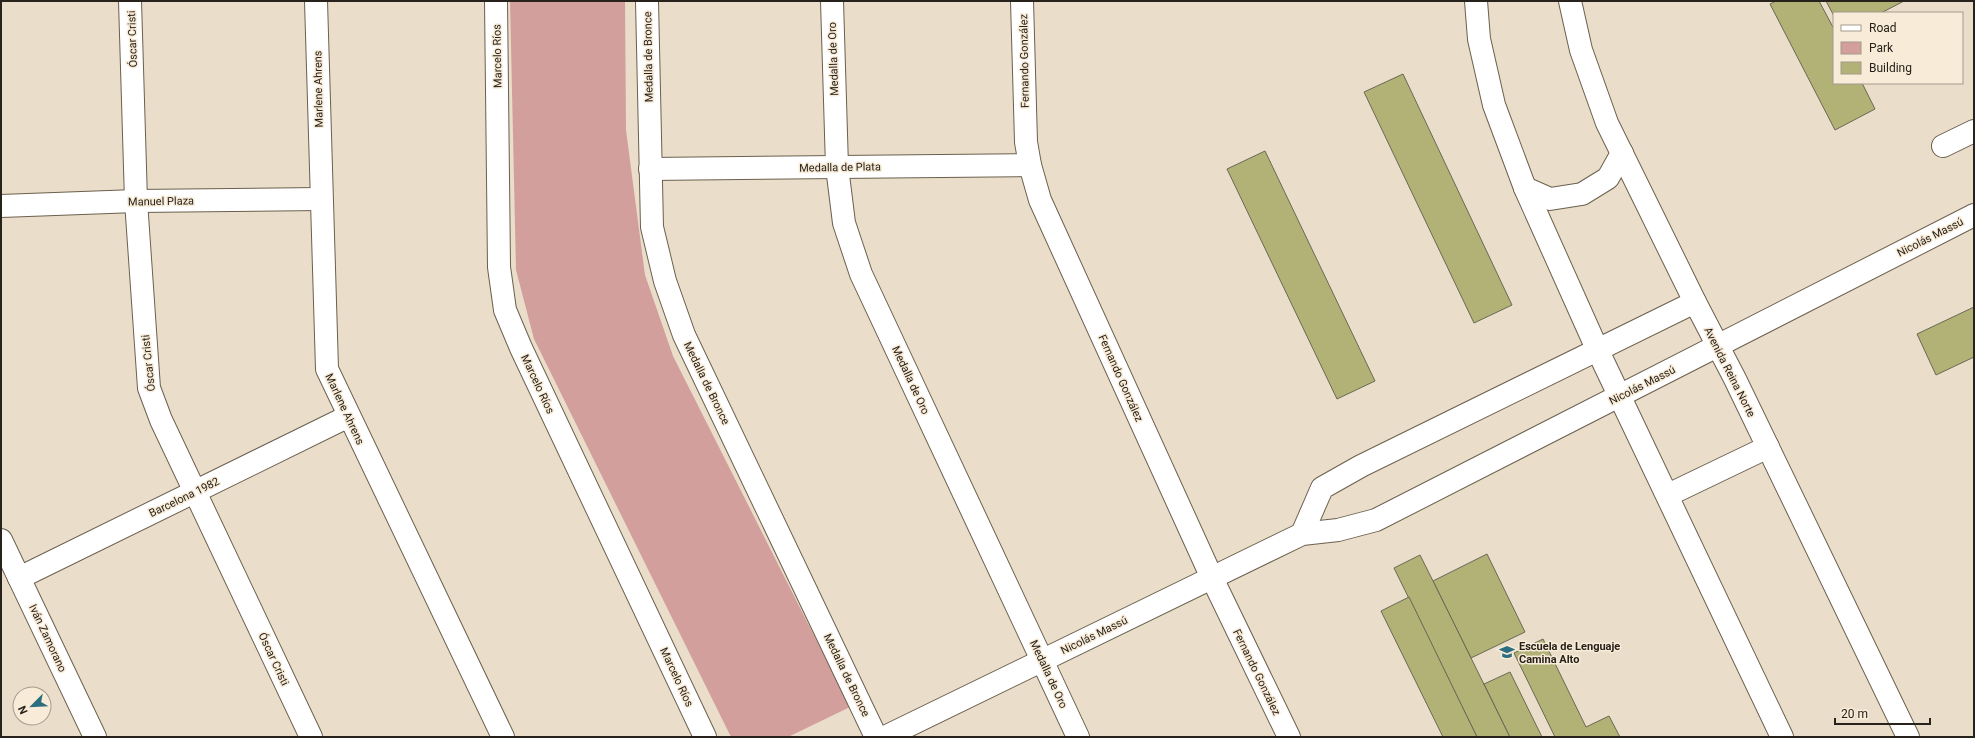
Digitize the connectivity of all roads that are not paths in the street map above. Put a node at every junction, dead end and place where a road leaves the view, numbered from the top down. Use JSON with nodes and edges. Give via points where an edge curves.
{"nodes":[{"id":1,"x":130,"y":1,"type":"edge"},
{"id":2,"x":316,"y":1,"type":"edge"},
{"id":3,"x":496,"y":1,"type":"edge"},
{"id":4,"x":647,"y":1,"type":"edge"},
{"id":5,"x":832,"y":1,"type":"edge"},
{"id":6,"x":1022,"y":1,"type":"edge"},
{"id":7,"x":1476,"y":1,"type":"edge"},
{"id":8,"x":1570,"y":1,"type":"edge"},
{"id":9,"x":1974,"y":131,"type":"edge"},
{"id":10,"x":1943,"y":146,"type":"dead end"},
{"id":11,"x":1622,"y":153,"type":"junction"},
{"id":12,"x":1030,"y":165,"type":"junction"},
{"id":13,"x":837,"y":167,"type":"junction"},
{"id":14,"x":650,"y":169,"type":"junction"},
{"id":15,"x":1525,"y":188,"type":"junction"},
{"id":16,"x":321,"y":199,"type":"junction"},
{"id":17,"x":136,"y":201,"type":"junction"},
{"id":18,"x":1,"y":206,"type":"edge"},
{"id":19,"x":1974,"y":215,"type":"edge"},
{"id":20,"x":1695,"y":302,"type":"junction"},
{"id":21,"x":1718,"y":347,"type":"junction"},
{"id":22,"x":1598,"y":350,"type":"junction"},
{"id":23,"x":1621,"y":396,"type":"junction"},
{"id":24,"x":349,"y":416,"type":"junction"},
{"id":25,"x":1768,"y":447,"type":"junction"},
{"id":26,"x":195,"y":492,"type":"junction"},
{"id":27,"x":1668,"y":495,"type":"junction"},
{"id":28,"x":1302,"y":534,"type":"junction"},
{"id":29,"x":1,"y":540,"type":"edge"},
{"id":30,"x":19,"y":578,"type":"junction"},
{"id":31,"x":1212,"y":578,"type":"junction"},
{"id":32,"x":1042,"y":660,"type":"junction"},
{"id":33,"x":95,"y":737,"type":"edge"},
{"id":34,"x":311,"y":737,"type":"edge"},
{"id":35,"x":503,"y":737,"type":"edge"},
{"id":36,"x":705,"y":737,"type":"edge"},
{"id":37,"x":876,"y":737,"type":"edge"},
{"id":38,"x":885,"y":737,"type":"edge"},
{"id":39,"x":1078,"y":737,"type":"edge"},
{"id":40,"x":1289,"y":737,"type":"edge"},
{"id":41,"x":1782,"y":737,"type":"edge"},
{"id":42,"x":1908,"y":737,"type":"edge"}],
"edges":[{"from":1,"to":17,"type":"street","name":"Óscar Cristi"},
{"from":2,"to":16,"type":"street","name":"Marlene Ahrens"},
{"from":3,"to":36,"type":"street","name":"Marcelo Ríos","via":[[499,267],[505,310]]},
{"from":4,"to":14,"type":"street","name":"Medalla de Bronce"},
{"from":5,"to":13,"type":"street","name":"Medalla de Oro"},
{"from":6,"to":12,"type":"street","name":"Fernando González","via":[[1026,142]]},
{"from":7,"to":15,"type":"street","via":[[1479,39],[1494,105]]},
{"from":8,"to":11,"type":"street","name":"Avenida Reina Norte","via":[[1581,50],[1593,87]]},
{"from":9,"to":10,"type":"street"},
{"from":11,"to":15,"type":"street","via":[[1608,178],[1582,194],[1550,199]]},
{"from":11,"to":20,"type":"street","name":"Avenida Reina Norte"},
{"from":12,"to":13,"type":"street","name":"Medalla de Plata"},
{"from":12,"to":31,"type":"street","name":"Fernando González","via":[[1040,200]]},
{"from":13,"to":14,"type":"street","name":"Medalla de Plata"},
{"from":13,"to":32,"type":"street","name":"Medalla de Oro","via":[[844,222],[861,274]]},
{"from":14,"to":37,"type":"street","name":"Medalla de Bronce","via":[[652,227],[665,281],[684,335]]},
{"from":15,"to":22,"type":"street"},
{"from":16,"to":17,"type":"street","name":"Manuel Plaza"},
{"from":16,"to":24,"type":"street","name":"Marlene Ahrens","via":[[327,369]]},
{"from":17,"to":18,"type":"street","name":"Manuel Plaza"},
{"from":17,"to":26,"type":"street","name":"Óscar Cristi","via":[[149,388]]},
{"from":19,"to":21,"type":"street","name":"Nicolás Massú"},
{"from":20,"to":21,"type":"street","name":"Avenida Reina Norte"},
{"from":20,"to":22,"type":"street"},
{"from":21,"to":23,"type":"street","name":"Nicolás Massú"},
{"from":21,"to":25,"type":"street","name":"Avenida Reina Norte"},
{"from":22,"to":23,"type":"street"},
{"from":22,"to":28,"type":"street","via":[[1361,466],[1322,488]]},
{"from":23,"to":27,"type":"street"},
{"from":23,"to":28,"type":"street","name":"Nicolás Massú","via":[[1376,520],[1338,530]]},
{"from":24,"to":26,"type":"street","name":"Barcelona 1982"},
{"from":24,"to":35,"type":"street","name":"Marlene Ahrens"},
{"from":25,"to":27,"type":"street"},
{"from":25,"to":42,"type":"street","name":"Avenida Reina Norte"},
{"from":26,"to":30,"type":"street","name":"Barcelona 1982"},
{"from":26,"to":34,"type":"street","name":"Óscar Cristi"},
{"from":27,"to":41,"type":"street"},
{"from":28,"to":31,"type":"street","name":"Nicolás Massú"},
{"from":29,"to":30,"type":"street","name":"Iván Zamorano"},
{"from":30,"to":33,"type":"street","name":"Iván Zamorano"},
{"from":31,"to":32,"type":"street","name":"Nicolás Massú"},
{"from":31,"to":40,"type":"street","name":"Fernando González"},
{"from":32,"to":38,"type":"street","name":"Nicolás Massú"},
{"from":32,"to":39,"type":"street","name":"Medalla de Oro"}]}
